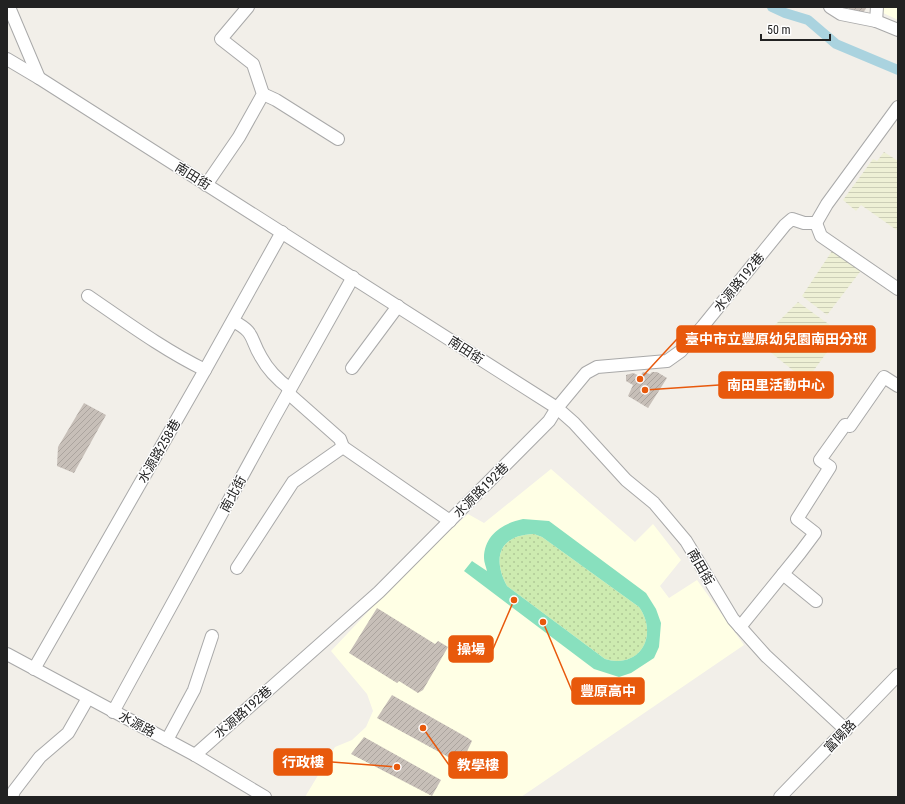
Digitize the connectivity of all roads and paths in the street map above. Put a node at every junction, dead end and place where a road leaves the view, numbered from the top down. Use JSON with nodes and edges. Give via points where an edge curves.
{"nodes":[{"id":1,"x":9,"y":7,"type":"edge"},
{"id":2,"x":248,"y":7,"type":"edge"},
{"id":3,"x":830,"y":7,"type":"edge"},
{"id":4,"x":877,"y":7,"type":"edge"},
{"id":5,"x":876,"y":20,"type":"junction"},
{"id":6,"x":898,"y":30,"type":"edge"},
{"id":7,"x":7,"y":60,"type":"edge"},
{"id":8,"x":39,"y":78,"type":"junction"},
{"id":9,"x":263,"y":94,"type":"junction"},
{"id":10,"x":898,"y":107,"type":"edge"},
{"id":11,"x":338,"y":139,"type":"dead end"},
{"id":12,"x":206,"y":184,"type":"junction"},
{"id":13,"x":816,"y":223,"type":"junction"},
{"id":14,"x":282,"y":232,"type":"junction"},
{"id":15,"x":353,"y":277,"type":"junction"},
{"id":16,"x":898,"y":289,"type":"edge"},
{"id":17,"x":88,"y":296,"type":"dead end"},
{"id":18,"x":398,"y":306,"type":"junction"},
{"id":19,"x":233,"y":321,"type":"junction"},
{"id":20,"x":352,"y":368,"type":"dead end"},
{"id":21,"x":205,"y":370,"type":"junction"},
{"id":22,"x":898,"y":386,"type":"edge"},
{"id":23,"x":289,"y":391,"type":"junction"},
{"id":24,"x":557,"y":408,"type":"junction"},
{"id":25,"x":343,"y":447,"type":"junction"},
{"id":26,"x":450,"y":521,"type":"junction"},
{"id":27,"x":237,"y":568,"type":"dead end"},
{"id":28,"x":783,"y":574,"type":"junction"},
{"id":29,"x":816,"y":601,"type":"dead end"},
{"id":30,"x":740,"y":627,"type":"junction"},
{"id":31,"x":212,"y":636,"type":"dead end"},
{"id":32,"x":7,"y":654,"type":"edge"},
{"id":33,"x":34,"y":669,"type":"junction"},
{"id":34,"x":898,"y":675,"type":"edge"},
{"id":35,"x":88,"y":698,"type":"junction"},
{"id":36,"x":113,"y":712,"type":"junction"},
{"id":37,"x":846,"y":730,"type":"junction"},
{"id":38,"x":167,"y":740,"type":"junction"},
{"id":39,"x":195,"y":755,"type":"junction"},
{"id":40,"x":12,"y":797,"type":"edge"},
{"id":41,"x":265,"y":797,"type":"edge"},
{"id":42,"x":780,"y":797,"type":"edge"}],
"edges":[{"from":1,"to":8,"type":"street"},
{"from":2,"to":9,"type":"street","via":[[221,39],[253,64]]},
{"from":3,"to":5,"type":"street","via":[[841,14]]},
{"from":4,"to":5,"type":"street"},
{"from":5,"to":6,"type":"street"},
{"from":7,"to":8,"type":"street","name":"南田街"},
{"from":8,"to":12,"type":"street","name":"南田街"},
{"from":9,"to":11,"type":"street"},
{"from":9,"to":12,"type":"street","via":[[239,137]]},
{"from":10,"to":13,"type":"street"},
{"from":12,"to":14,"type":"street","name":"南田街"},
{"from":13,"to":16,"type":"street","via":[[821,236]]},
{"from":13,"to":24,"type":"street","name":"水源路192巷","via":[[792,219],[785,225],[703,326],[681,351],[668,361],[597,367],[586,373]]},
{"from":14,"to":15,"type":"street","name":"南田街"},
{"from":14,"to":19,"type":"street","name":"水源路258巷"},
{"from":15,"to":18,"type":"street","name":"南田街"},
{"from":15,"to":23,"type":"street","name":"南北街"},
{"from":17,"to":21,"type":"street","via":[[160,345]]},
{"from":18,"to":20,"type":"street"},
{"from":18,"to":24,"type":"street","name":"南田街"},
{"from":19,"to":21,"type":"street","name":"水源路258巷"},
{"from":19,"to":23,"type":"street","name":"水源路192巷","via":[[250,332],[260,356]]},
{"from":21,"to":33,"type":"street","name":"水源路258巷"},
{"from":22,"to":28,"type":"street","via":[[884,377],[850,426],[846,425],[820,460],[830,468],[797,519],[815,534]]},
{"from":23,"to":25,"type":"street","name":"水源路192巷","via":[[340,440]]},
{"from":23,"to":36,"type":"street","name":"南北街"},
{"from":24,"to":26,"type":"street","name":"水源路192巷","via":[[549,421]]},
{"from":24,"to":30,"type":"street","name":"南田街","via":[[574,422],[626,480],[654,503],[686,541]]},
{"from":25,"to":26,"type":"street","name":"水源路192巷"},
{"from":25,"to":27,"type":"street","via":[[293,482]]},
{"from":26,"to":39,"type":"street","name":"水源路192巷","via":[[379,592]]},
{"from":28,"to":29,"type":"street"},
{"from":28,"to":30,"type":"street"},
{"from":30,"to":37,"type":"street","name":"南田街","via":[[766,656]]},
{"from":31,"to":38,"type":"street","via":[[194,690]]},
{"from":32,"to":33,"type":"street","name":"水源路"},
{"from":33,"to":35,"type":"street","name":"水源路"},
{"from":34,"to":37,"type":"street","name":"富陽路"},
{"from":35,"to":36,"type":"street","name":"水源路"},
{"from":35,"to":40,"type":"street","via":[[68,732],[40,757]]},
{"from":36,"to":38,"type":"street","name":"水源路"},
{"from":37,"to":42,"type":"street","name":"富陽路"},
{"from":38,"to":39,"type":"street","name":"水源路"},
{"from":39,"to":41,"type":"street","name":"水源路"}]}
